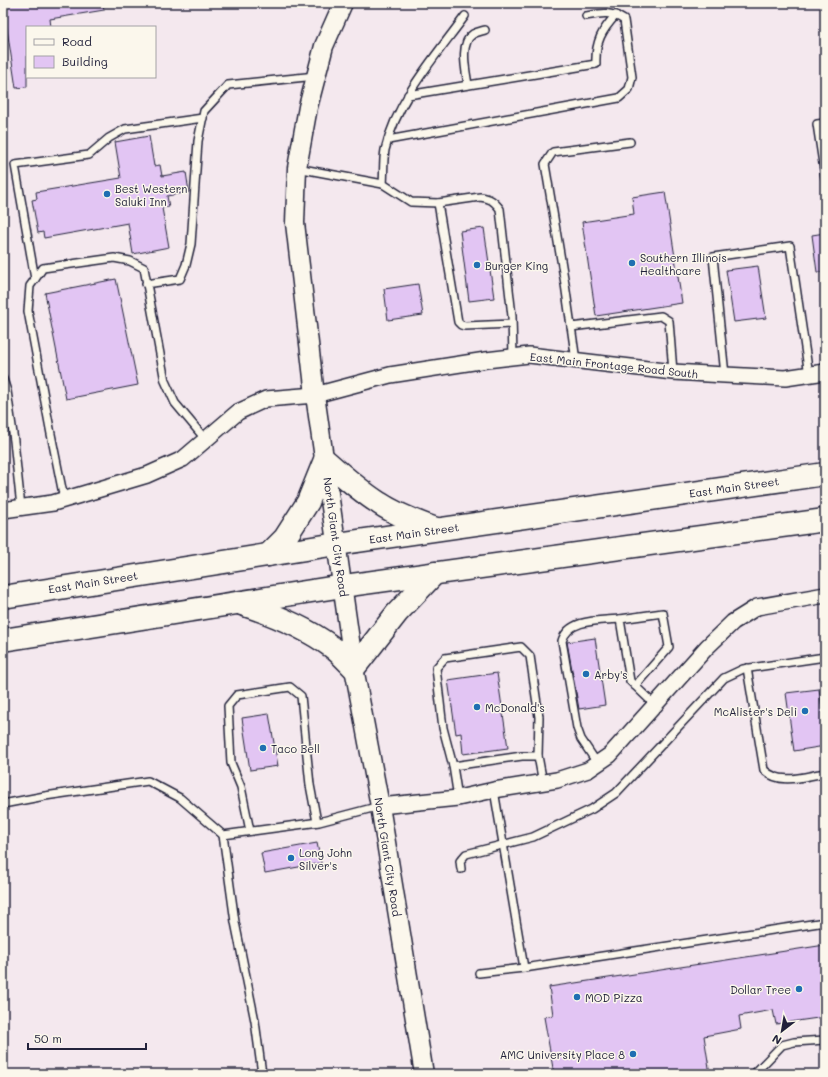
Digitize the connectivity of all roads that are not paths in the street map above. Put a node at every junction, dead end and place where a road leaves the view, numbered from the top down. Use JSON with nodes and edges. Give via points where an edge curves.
{"nodes":[{"id":1,"x":343,"y":3,"type":"edge"},
{"id":2,"x":616,"y":15,"type":"junction"},
{"id":3,"x":465,"y":16,"type":"dead end"},
{"id":4,"x":586,"y":16,"type":"dead end"},
{"id":5,"x":485,"y":30,"type":"dead end"},
{"id":6,"x":316,"y":76,"type":"junction"},
{"id":7,"x":468,"y":85,"type":"junction"},
{"id":8,"x":408,"y":95,"type":"junction"},
{"id":9,"x":202,"y":118,"type":"junction"},
{"id":10,"x":825,"y":123,"type":"edge"},
{"id":11,"x":388,"y":140,"type":"junction"},
{"id":12,"x":630,"y":142,"type":"dead end"},
{"id":13,"x":296,"y":168,"type":"junction"},
{"id":14,"x":825,"y":177,"type":"edge"},
{"id":15,"x":383,"y":184,"type":"junction"},
{"id":16,"x":438,"y":202,"type":"junction"},
{"id":17,"x":35,"y":279,"type":"junction"},
{"id":18,"x":146,"y":284,"type":"junction"},
{"id":19,"x":512,"y":324,"type":"junction"},
{"id":20,"x":571,"y":327,"type":"junction"},
{"id":21,"x":513,"y":357,"type":"junction"},
{"id":22,"x":576,"y":361,"type":"junction"},
{"id":23,"x":673,"y":372,"type":"junction"},
{"id":24,"x":825,"y":372,"type":"edge"},
{"id":25,"x":725,"y":375,"type":"junction"},
{"id":26,"x":809,"y":375,"type":"junction"},
{"id":27,"x":3,"y":379,"type":"edge"},
{"id":28,"x":315,"y":395,"type":"junction"},
{"id":29,"x":206,"y":440,"type":"junction"},
{"id":30,"x":325,"y":460,"type":"junction"},
{"id":31,"x":825,"y":474,"type":"edge"},
{"id":32,"x":64,"y":499,"type":"junction"},
{"id":33,"x":21,"y":507,"type":"junction"},
{"id":34,"x":3,"y":510,"type":"edge"},
{"id":35,"x":825,"y":520,"type":"edge"},
{"id":36,"x":437,"y":530,"type":"junction"},
{"id":37,"x":337,"y":544,"type":"junction"},
{"id":38,"x":268,"y":554,"type":"junction"},
{"id":39,"x":435,"y":573,"type":"junction"},
{"id":40,"x":343,"y":586,"type":"junction"},
{"id":41,"x":825,"y":595,"type":"edge"},
{"id":42,"x":3,"y":597,"type":"edge"},
{"id":43,"x":239,"y":603,"type":"junction"},
{"id":44,"x":620,"y":619,"type":"junction"},
{"id":45,"x":3,"y":640,"type":"edge"},
{"id":46,"x":825,"y":657,"type":"edge"},
{"id":47,"x":354,"y":668,"type":"junction"},
{"id":48,"x":747,"y":668,"type":"junction"},
{"id":49,"x":636,"y":686,"type":"junction"},
{"id":50,"x":655,"y":705,"type":"junction"},
{"id":51,"x":535,"y":756,"type":"junction"},
{"id":52,"x":597,"y":763,"type":"junction"},
{"id":53,"x":453,"y":766,"type":"junction"},
{"id":54,"x":825,"y":773,"type":"edge"},
{"id":55,"x":543,"y":783,"type":"junction"},
{"id":56,"x":494,"y":790,"type":"junction"},
{"id":57,"x":458,"y":798,"type":"junction"},
{"id":58,"x":3,"y":804,"type":"edge"},
{"id":59,"x":380,"y":806,"type":"junction"},
{"id":60,"x":317,"y":822,"type":"junction"},
{"id":61,"x":250,"y":831,"type":"junction"},
{"id":62,"x":223,"y":835,"type":"junction"},
{"id":63,"x":503,"y":844,"type":"junction"},
{"id":64,"x":461,"y":869,"type":"dead end"},
{"id":65,"x":825,"y":922,"type":"edge"},
{"id":66,"x":524,"y":968,"type":"junction"},
{"id":67,"x":479,"y":973,"type":"dead end"},
{"id":68,"x":825,"y":1040,"type":"edge"},
{"id":69,"x":262,"y":1074,"type":"edge"},
{"id":70,"x":424,"y":1074,"type":"edge"},
{"id":71,"x":754,"y":1074,"type":"edge"}],
"edges":[{"from":1,"to":6,"type":"street","name":"North Giant City Road","via":[[324,46]]},
{"from":2,"to":4,"type":"lane","via":[[604,13]]},
{"from":2,"to":7,"type":"lane","via":[[606,26],[598,42],[595,52],[596,64]]},
{"from":2,"to":11,"type":"lane","via":[[624,20],[632,77],[629,89],[619,98]]},
{"from":3,"to":8,"type":"lane"},
{"from":5,"to":7,"type":"lane","via":[[472,34],[467,42],[464,53]]},
{"from":6,"to":9,"type":"lane","via":[[228,85],[204,111]]},
{"from":6,"to":13,"type":"street","name":"North Giant City Road"},
{"from":7,"to":8,"type":"lane"},
{"from":8,"to":11,"type":"lane"},
{"from":9,"to":17,"type":"lane","via":[[125,129],[109,138],[89,155],[15,164]]},
{"from":9,"to":18,"type":"lane","via":[[191,244],[186,265],[180,279]]},
{"from":10,"to":14,"type":"lane","via":[[817,124]]},
{"from":11,"to":15,"type":"lane"},
{"from":12,"to":20,"type":"lane","via":[[553,152],[545,164]]},
{"from":13,"to":15,"type":"lane"},
{"from":13,"to":28,"type":"street","name":"North Giant City Road","via":[[295,223]]},
{"from":15,"to":16,"type":"lane","via":[[411,202]]},
{"from":16,"to":19,"type":"lane","via":[[458,322],[465,326]]},
{"from":16,"to":19,"type":"lane","via":[[486,198],[491,199],[500,208]]},
{"from":17,"to":18,"type":"lane","via":[[43,268],[114,258],[144,268]]},
{"from":17,"to":32,"type":"lane","via":[[30,286],[28,311]]},
{"from":18,"to":29,"type":"lane","via":[[164,381],[175,403]]},
{"from":19,"to":21,"type":"lane"},
{"from":20,"to":22,"type":"lane"},
{"from":20,"to":23,"type":"lane","via":[[661,316],[669,321]]},
{"from":21,"to":22,"type":"street","name":"East Main Frontage Road South","via":[[529,355]]},
{"from":21,"to":28,"type":"street","name":"East Main Frontage Road South","via":[[390,375]]},
{"from":22,"to":23,"type":"street","name":"East Main Frontage Road South"},
{"from":23,"to":25,"type":"street","name":"East Main Frontage Road South"},
{"from":24,"to":26,"type":"street","name":"East Main Frontage Road South"},
{"from":25,"to":26,"type":"street","name":"East Main Frontage Road South","via":[[785,378]]},
{"from":25,"to":26,"type":"lane","via":[[713,257],[790,246]]},
{"from":27,"to":33,"type":"lane","via":[[11,420]]},
{"from":28,"to":29,"type":"street","name":"East Main Frontage Road South","via":[[266,399],[238,412]]},
{"from":28,"to":30,"type":"street","name":"North Giant City Road"},
{"from":29,"to":32,"type":"street","name":"East Main Frontage Road South","via":[[183,459],[147,475]]},
{"from":30,"to":36,"type":"highway","via":[[380,504]]},
{"from":30,"to":37,"type":"street","name":"North Giant City Road"},
{"from":30,"to":38,"type":"highway","via":[[305,508],[285,538]]},
{"from":31,"to":36,"type":"highway","name":"East Main Street"},
{"from":32,"to":33,"type":"street","name":"East Main Frontage Road South"},
{"from":33,"to":34,"type":"street","name":"East Main Frontage Road South"},
{"from":35,"to":39,"type":"highway"},
{"from":36,"to":37,"type":"highway","name":"East Main Street"},
{"from":37,"to":38,"type":"highway","name":"East Main Street"},
{"from":37,"to":40,"type":"street","name":"North Giant City Road"},
{"from":38,"to":42,"type":"highway","name":"East Main Street"},
{"from":39,"to":40,"type":"highway"},
{"from":39,"to":47,"type":"highway","via":[[397,613]]},
{"from":40,"to":43,"type":"highway"},
{"from":40,"to":47,"type":"street","name":"North Giant City Road"},
{"from":41,"to":50,"type":"street","via":[[757,608],[733,622]]},
{"from":43,"to":45,"type":"highway"},
{"from":43,"to":47,"type":"highway","via":[[266,612],[312,634],[332,647]]},
{"from":44,"to":49,"type":"lane","via":[[630,681]]},
{"from":44,"to":49,"type":"lane","via":[[663,613],[669,647]]},
{"from":44,"to":52,"type":"lane","via":[[577,624],[564,633],[562,641],[577,728]]},
{"from":46,"to":48,"type":"lane"},
{"from":47,"to":59,"type":"street","name":"North Giant City Road"},
{"from":48,"to":54,"type":"lane","via":[[764,770],[770,775],[787,780]]},
{"from":48,"to":63,"type":"lane","via":[[724,678],[616,793],[592,809],[533,837]]},
{"from":49,"to":50,"type":"lane"},
{"from":50,"to":52,"type":"street","via":[[610,755]]},
{"from":51,"to":53,"type":"lane"},
{"from":51,"to":53,"type":"lane","via":[[538,717],[530,656],[521,647],[445,658],[436,668],[443,728]]},
{"from":51,"to":55,"type":"lane"},
{"from":52,"to":55,"type":"street","via":[[588,770]]},
{"from":53,"to":57,"type":"lane"},
{"from":55,"to":56,"type":"street"},
{"from":56,"to":57,"type":"street"},
{"from":56,"to":63,"type":"lane"},
{"from":57,"to":59,"type":"street"},
{"from":58,"to":62,"type":"lane","via":[[148,781],[180,798]]},
{"from":59,"to":60,"type":"lane"},
{"from":59,"to":70,"type":"street","name":"North Giant City Road"},
{"from":60,"to":61,"type":"lane"},
{"from":60,"to":61,"type":"lane","via":[[310,785],[301,696],[290,687],[237,695],[228,706],[231,763],[241,787]]},
{"from":61,"to":62,"type":"lane"},
{"from":62,"to":69,"type":"lane","via":[[235,922],[255,1021]]},
{"from":63,"to":64,"type":"lane","via":[[466,854],[460,861]]},
{"from":63,"to":66,"type":"lane"},
{"from":65,"to":66,"type":"lane"},
{"from":66,"to":67,"type":"lane"},
{"from":68,"to":71,"type":"lane","via":[[782,1045]]}]}
